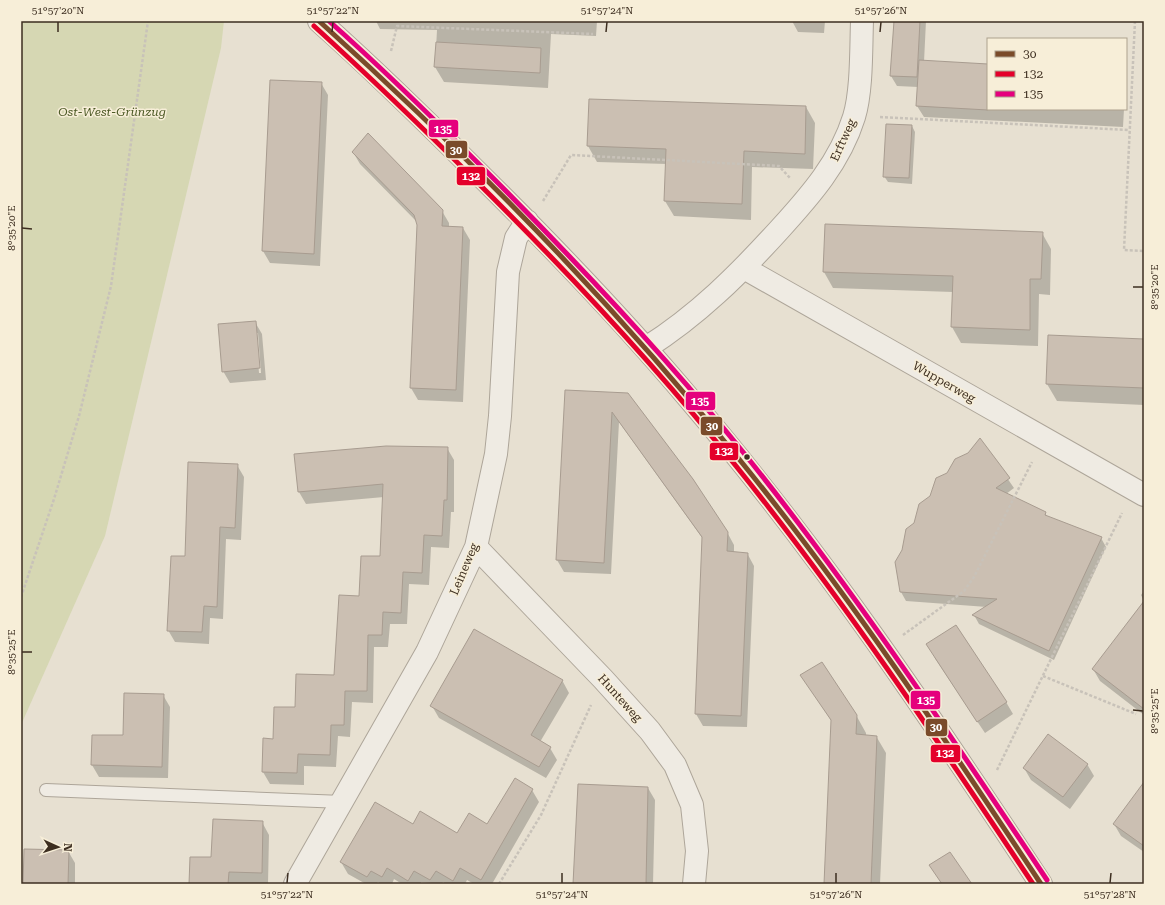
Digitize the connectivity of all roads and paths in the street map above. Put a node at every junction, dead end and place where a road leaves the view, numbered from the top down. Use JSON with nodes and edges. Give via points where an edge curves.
{"nodes":[{"id":1,"x":148,"y":21,"type":"edge"},
{"id":2,"x":319,"y":21,"type":"edge"},
{"id":3,"x":862,"y":21,"type":"edge"},
{"id":4,"x":1135,"y":21,"type":"edge"},
{"id":5,"x":592,"y":34,"type":"dead end"},
{"id":6,"x":374,"y":72,"type":"junction"},
{"id":7,"x":854,"y":116,"type":"junction"},
{"id":8,"x":1129,"y":130,"type":"junction"},
{"id":9,"x":808,"y":198,"type":"junction"},
{"id":10,"x":542,"y":203,"type":"dead end"},
{"id":11,"x":527,"y":221,"type":"junction"},
{"id":12,"x":1144,"y":251,"type":"edge"},
{"id":13,"x":744,"y":268,"type":"junction"},
{"id":14,"x":646,"y":348,"type":"junction"},
{"id":15,"x":1044,"y":438,"type":"junction"},
{"id":16,"x":1139,"y":492,"type":"edge"},
{"id":17,"x":476,"y":547,"type":"junction"},
{"id":18,"x":21,"y":597,"type":"edge"},
{"id":19,"x":902,"y":635,"type":"dead end"},
{"id":20,"x":1043,"y":676,"type":"junction"},
{"id":21,"x":603,"y":679,"type":"junction"},
{"id":22,"x":1136,"y":714,"type":"dead end"},
{"id":23,"x":994,"y":777,"type":"dead end"},
{"id":24,"x":46,"y":790,"type":"dead end"},
{"id":25,"x":343,"y":802,"type":"junction"},
{"id":26,"x":295,"y":884,"type":"edge"},
{"id":27,"x":499,"y":884,"type":"edge"},
{"id":28,"x":694,"y":884,"type":"edge"},
{"id":29,"x":1041,"y":884,"type":"edge"}],
"edges":[{"from":1,"to":18,"type":"path","via":[[111,286],[80,416]]},
{"from":2,"to":6,"type":"street"},
{"from":3,"to":7,"type":"street","name":"Erftweg","via":[[860,70]]},
{"from":4,"to":8,"type":"path"},
{"from":5,"to":6,"type":"path","via":[[397,26],[389,64]]},
{"from":6,"to":11,"type":"street"},
{"from":7,"to":8,"type":"path"},
{"from":7,"to":9,"type":"street","name":"Erftweg","via":[[845,142],[834,162]]},
{"from":8,"to":12,"type":"path","via":[[1124,250]]},
{"from":9,"to":10,"type":"path","via":[[779,166],[571,155]]},
{"from":9,"to":13,"type":"street","name":"Erftweg"},
{"from":11,"to":14,"type":"street"},
{"from":11,"to":17,"type":"street","name":"Leineweg","via":[[516,238],[508,272],[496,454]]},
{"from":13,"to":14,"type":"street","name":"Erftweg","via":[[690,318]]},
{"from":13,"to":15,"type":"street","name":"Wupperweg"},
{"from":14,"to":29,"type":"street","via":[[741,461],[876,640]]},
{"from":15,"to":16,"type":"street","name":"Wupperweg"},
{"from":15,"to":19,"type":"path","via":[[974,577],[964,591]]},
{"from":16,"to":20,"type":"path"},
{"from":17,"to":21,"type":"street","name":"Hunteweg"},
{"from":17,"to":25,"type":"street","name":"Leineweg","via":[[427,652]]},
{"from":20,"to":22,"type":"path"},
{"from":20,"to":23,"type":"path"},
{"from":21,"to":27,"type":"path","via":[[541,816]]},
{"from":21,"to":28,"type":"street","name":"Hunteweg","via":[[650,731],[675,765],[692,805],[697,851]]},
{"from":24,"to":25,"type":"lane"},
{"from":25,"to":26,"type":"street","name":"Leineweg"}]}
